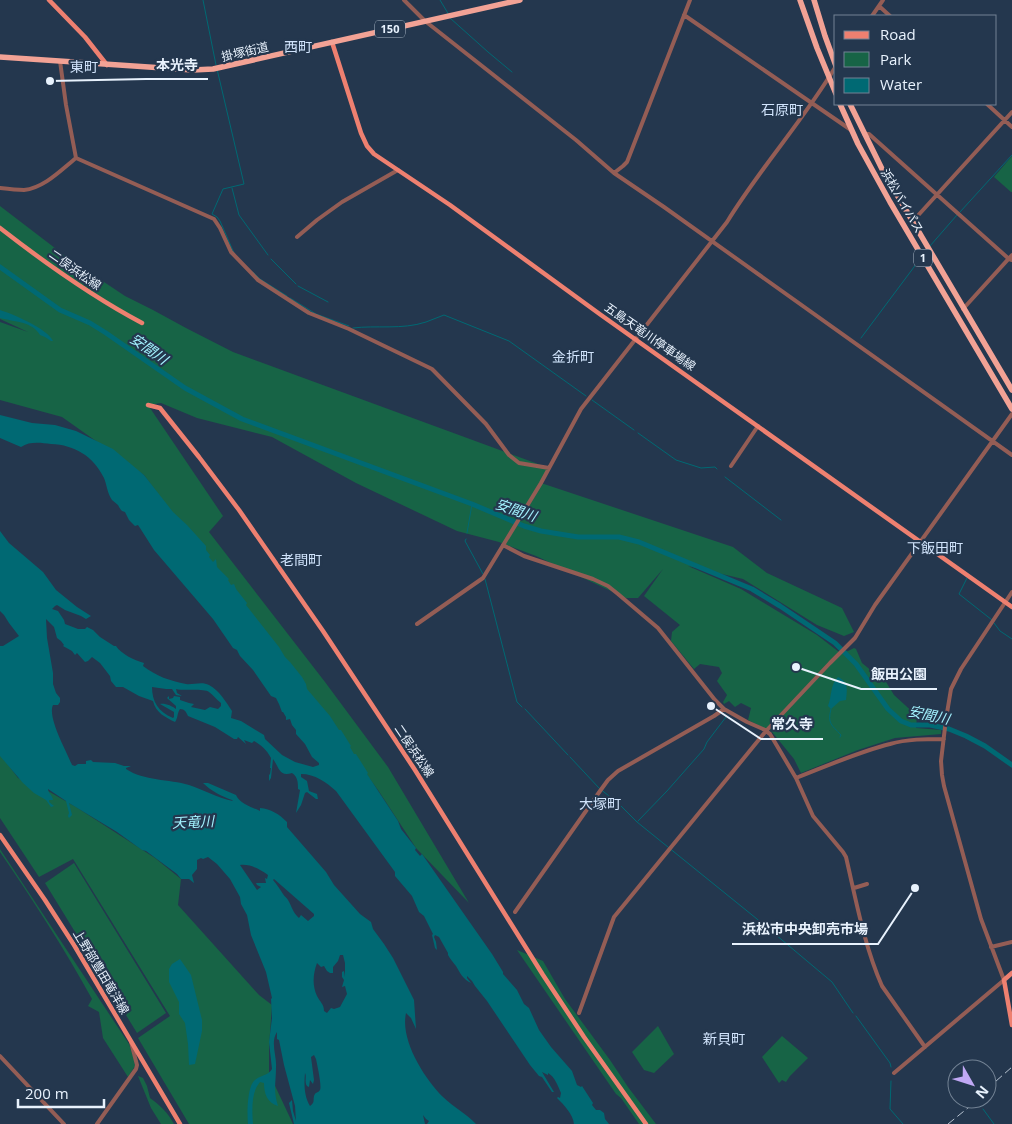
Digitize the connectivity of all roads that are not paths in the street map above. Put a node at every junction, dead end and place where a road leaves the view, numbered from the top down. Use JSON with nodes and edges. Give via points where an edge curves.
{"nodes":[{"id":1,"x":49,"y":0,"type":"edge"},
{"id":2,"x":404,"y":0,"type":"edge"},
{"id":3,"x":520,"y":0,"type":"edge"},
{"id":4,"x":690,"y":0,"type":"edge"},
{"id":5,"x":800,"y":0,"type":"edge"},
{"id":6,"x":814,"y":0,"type":"edge"},
{"id":7,"x":883,"y":0,"type":"edge"},
{"id":8,"x":879,"y":6,"type":"junction"},
{"id":9,"x":684,"y":15,"type":"junction"},
{"id":10,"x":873,"y":15,"type":"edge"},
{"id":11,"x":889,"y":15,"type":"edge"},
{"id":12,"x":425,"y":21,"type":"junction"},
{"id":13,"x":332,"y":42,"type":"junction"},
{"id":14,"x":0,"y":57,"type":"edge"},
{"id":15,"x":60,"y":61,"type":"junction"},
{"id":16,"x":834,"y":61,"type":"edge"},
{"id":17,"x":108,"y":65,"type":"junction"},
{"id":18,"x":834,"y":69,"type":"edge"},
{"id":19,"x":829,"y":77,"type":"junction"},
{"id":20,"x":834,"y":89,"type":"edge"},
{"id":21,"x":811,"y":103,"type":"junction"},
{"id":22,"x":840,"y":105,"type":"edge"},
{"id":23,"x":850,"y":105,"type":"edge"},
{"id":24,"x":987,"y":105,"type":"edge"},
{"id":25,"x":1012,"y":112,"type":"edge"},
{"id":26,"x":1004,"y":120,"type":"junction"},
{"id":27,"x":1012,"y":127,"type":"edge"},
{"id":28,"x":851,"y":130,"type":"junction"},
{"id":29,"x":864,"y":134,"type":"junction"},
{"id":30,"x":76,"y":158,"type":"junction"},
{"id":31,"x":398,"y":170,"type":"junction"},
{"id":32,"x":614,"y":173,"type":"junction"},
{"id":33,"x":0,"y":188,"type":"edge"},
{"id":34,"x":937,"y":195,"type":"junction"},
{"id":35,"x":913,"y":221,"type":"junction"},
{"id":36,"x":0,"y":228,"type":"edge"},
{"id":37,"x":296,"y":237,"type":"dead end"},
{"id":38,"x":712,"y":242,"type":"junction"},
{"id":39,"x":1011,"y":258,"type":"edge"},
{"id":40,"x":964,"y":309,"type":"junction"},
{"id":41,"x":142,"y":323,"type":"dead end"},
{"id":42,"x":635,"y":339,"type":"junction"},
{"id":43,"x":1012,"y":390,"type":"edge"},
{"id":44,"x":148,"y":405,"type":"dead end"},
{"id":45,"x":1012,"y":409,"type":"edge"},
{"id":46,"x":1012,"y":414,"type":"edge"},
{"id":47,"x":758,"y":426,"type":"junction"},
{"id":48,"x":993,"y":441,"type":"junction"},
{"id":49,"x":1012,"y":455,"type":"edge"},
{"id":50,"x":731,"y":466,"type":"dead end"},
{"id":51,"x":549,"y":468,"type":"junction"},
{"id":52,"x":920,"y":541,"type":"junction"},
{"id":53,"x":503,"y":545,"type":"junction"},
{"id":54,"x":1012,"y":592,"type":"edge"},
{"id":55,"x":1005,"y":602,"type":"junction"},
{"id":56,"x":1012,"y":607,"type":"edge"},
{"id":57,"x":417,"y":624,"type":"dead end"},
{"id":58,"x":724,"y":709,"type":"junction"},
{"id":59,"x":766,"y":731,"type":"junction"},
{"id":60,"x":944,"y":739,"type":"junction"},
{"id":61,"x":796,"y":778,"type":"junction"},
{"id":62,"x":0,"y":835,"type":"edge"},
{"id":63,"x":867,"y":884,"type":"dead end"},
{"id":64,"x":854,"y":888,"type":"junction"},
{"id":65,"x":515,"y":912,"type":"dead end"},
{"id":66,"x":1012,"y":942,"type":"edge"},
{"id":67,"x":991,"y":947,"type":"junction"},
{"id":68,"x":1012,"y":973,"type":"edge"},
{"id":69,"x":1004,"y":980,"type":"junction"},
{"id":70,"x":579,"y":1013,"type":"dead end"},
{"id":71,"x":1012,"y":1025,"type":"edge"},
{"id":72,"x":130,"y":1040,"type":"junction"},
{"id":73,"x":924,"y":1047,"type":"junction"},
{"id":74,"x":0,"y":1056,"type":"edge"},
{"id":75,"x":894,"y":1073,"type":"dead end"},
{"id":76,"x":64,"y":1124,"type":"edge"},
{"id":77,"x":96,"y":1124,"type":"edge"},
{"id":78,"x":180,"y":1124,"type":"edge"},
{"id":79,"x":646,"y":1124,"type":"edge"}],
"edges":[{"from":1,"to":17,"type":"main road"},
{"from":2,"to":12,"type":"street"},
{"from":3,"to":12,"type":"highway","name":"掛塚街道","number":"150"},
{"from":4,"to":9,"type":"street"},
{"from":5,"to":19,"type":"highway"},
{"from":6,"to":16,"type":"highway"},
{"from":7,"to":8,"type":"street"},
{"from":8,"to":10,"type":"street"},
{"from":8,"to":11,"type":"street"},
{"from":9,"to":21,"type":"street"},
{"from":9,"to":32,"type":"street","via":[[627,162]]},
{"from":12,"to":13,"type":"highway","name":"掛塚街道","number":"150"},
{"from":12,"to":32,"type":"street"},
{"from":13,"to":17,"type":"highway","name":"掛塚街道","number":"150","via":[[217,68],[193,70]]},
{"from":13,"to":31,"type":"main road","name":"五島天竜川停車場線","via":[[366,146]]},
{"from":14,"to":15,"type":"highway","name":"掛塚街道","number":"150"},
{"from":15,"to":17,"type":"highway","name":"掛塚街道","number":"150"},
{"from":15,"to":30,"type":"street"},
{"from":18,"to":19,"type":"street"},
{"from":19,"to":20,"type":"highway"},
{"from":19,"to":21,"type":"street"},
{"from":21,"to":28,"type":"street"},
{"from":21,"to":38,"type":"street"},
{"from":22,"to":28,"type":"highway","name":"浜松バイパス","number":"1"},
{"from":23,"to":29,"type":"highway","name":"浜松バイパス","number":"1"},
{"from":24,"to":26,"type":"street"},
{"from":25,"to":26,"type":"street"},
{"from":26,"to":27,"type":"street"},
{"from":26,"to":34,"type":"street"},
{"from":28,"to":45,"type":"highway","name":"浜松バイパス","number":"1"},
{"from":29,"to":34,"type":"street","via":[[869,134]]},
{"from":29,"to":35,"type":"highway","name":"浜松バイパス","number":"1"},
{"from":30,"to":33,"type":"street","via":[[35,188]]},
{"from":30,"to":51,"type":"street","via":[[214,219],[231,252],[258,280],[309,313],[432,369],[486,424],[509,455],[519,463]]},
{"from":31,"to":37,"type":"street","via":[[342,202]]},
{"from":31,"to":42,"type":"main road","name":"五島天竜川停車場線"},
{"from":32,"to":38,"type":"street"},
{"from":34,"to":35,"type":"street"},
{"from":34,"to":39,"type":"street"},
{"from":35,"to":40,"type":"highway","name":"浜松バイパス","number":"1"},
{"from":36,"to":41,"type":"main road","name":"二俣浜松線","via":[[83,289]]},
{"from":38,"to":42,"type":"street"},
{"from":38,"to":48,"type":"street"},
{"from":39,"to":40,"type":"street"},
{"from":40,"to":43,"type":"highway","name":"浜松バイパス","number":"1"},
{"from":42,"to":47,"type":"main road","name":"五島天竜川停車場線"},
{"from":42,"to":51,"type":"street","via":[[581,408]]},
{"from":44,"to":79,"type":"main road","name":"二俣浜松線","via":[[160,408],[214,477],[324,631],[420,777],[548,983]]},
{"from":46,"to":48,"type":"street"},
{"from":47,"to":50,"type":"street"},
{"from":47,"to":52,"type":"main road","name":"五島天竜川停車場線"},
{"from":48,"to":49,"type":"street"},
{"from":48,"to":52,"type":"street"},
{"from":51,"to":53,"type":"street"},
{"from":52,"to":55,"type":"main road","name":"五島天竜川停車場線"},
{"from":52,"to":59,"type":"street","via":[[855,638]]},
{"from":53,"to":57,"type":"street","via":[[484,578]]},
{"from":53,"to":58,"type":"street","via":[[524,556],[608,586],[658,628]]},
{"from":54,"to":55,"type":"street"},
{"from":55,"to":56,"type":"main road","name":"五島天竜川停車場線"},
{"from":55,"to":60,"type":"street","via":[[957,676],[949,696]]},
{"from":58,"to":59,"type":"street"},
{"from":58,"to":65,"type":"street","via":[[612,776]]},
{"from":59,"to":61,"type":"street"},
{"from":59,"to":70,"type":"street","via":[[614,917]]},
{"from":60,"to":61,"type":"street","via":[[891,743]]},
{"from":60,"to":67,"type":"street","via":[[941,768],[944,786]]},
{"from":61,"to":64,"type":"street","via":[[813,816],[846,857]]},
{"from":62,"to":72,"type":"main road","name":"上野部豊田竜洋線","via":[[74,945]]},
{"from":63,"to":64,"type":"street"},
{"from":64,"to":73,"type":"street","via":[[867,944],[882,986]]},
{"from":66,"to":67,"type":"street"},
{"from":67,"to":69,"type":"street"},
{"from":68,"to":69,"type":"main road"},
{"from":69,"to":71,"type":"main road"},
{"from":69,"to":73,"type":"street"},
{"from":72,"to":77,"type":"street","via":[[136,1069]]},
{"from":72,"to":78,"type":"main road","name":"上野部豊田竜洋線"},
{"from":73,"to":75,"type":"street"},
{"from":74,"to":76,"type":"street"}]}
